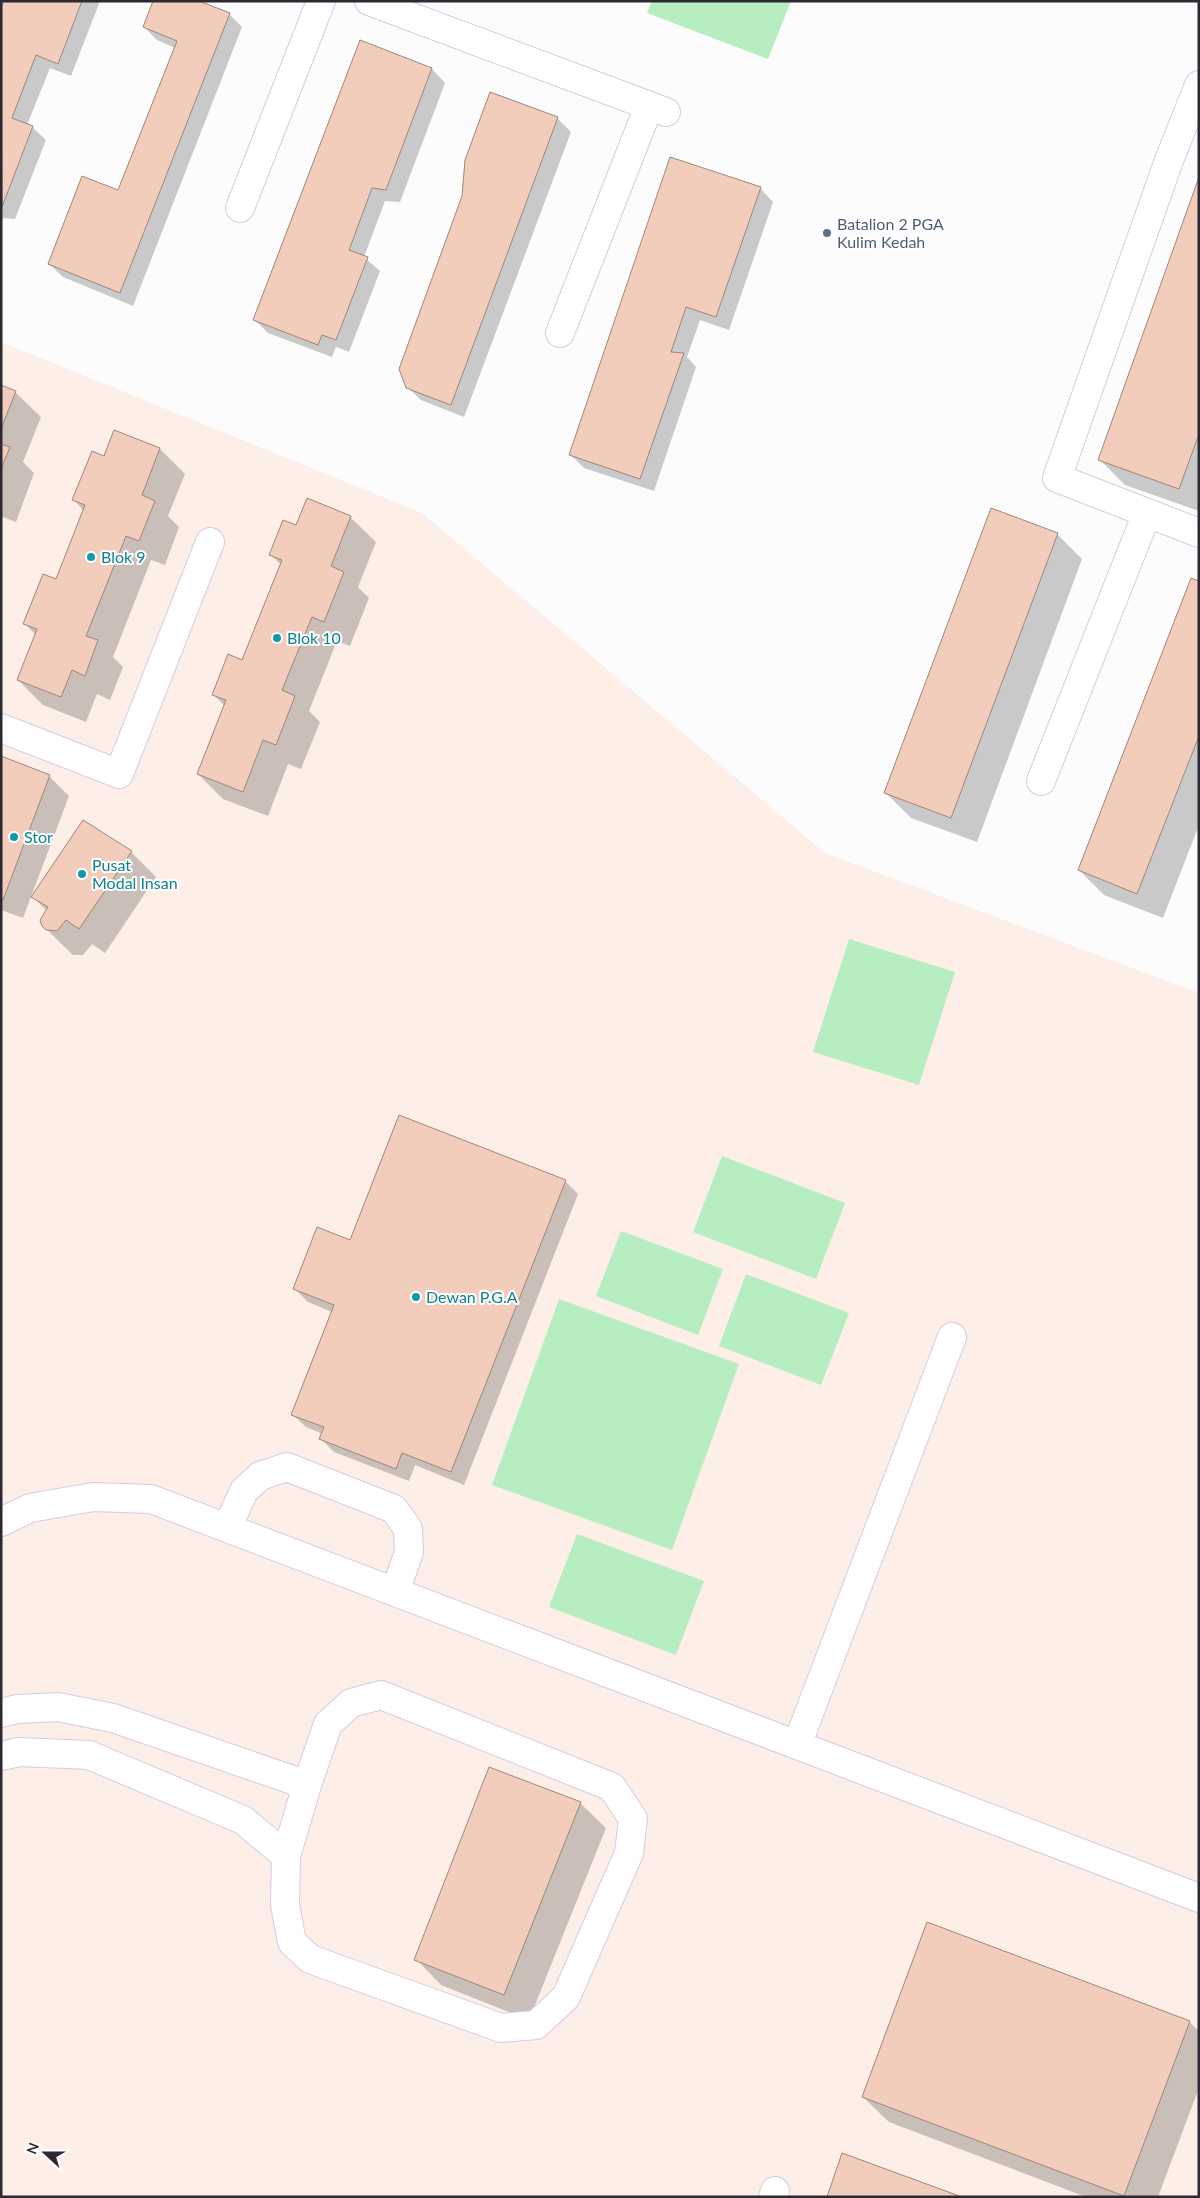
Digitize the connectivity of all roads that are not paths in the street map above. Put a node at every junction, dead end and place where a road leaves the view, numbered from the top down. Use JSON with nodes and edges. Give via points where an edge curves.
{"nodes":[{"id":1,"x":321,"y":1,"type":"edge"},
{"id":2,"x":369,"y":1,"type":"edge"},
{"id":3,"x":1199,"y":85,"type":"edge"},
{"id":4,"x":240,"y":208,"type":"dead end"},
{"id":5,"x":560,"y":333,"type":"dead end"},
{"id":6,"x":1147,"y":513,"type":"junction"},
{"id":7,"x":1199,"y":533,"type":"edge"},
{"id":8,"x":210,"y":542,"type":"dead end"},
{"id":9,"x":1,"y":728,"type":"edge"},
{"id":10,"x":1041,"y":781,"type":"dead end"},
{"id":11,"x":952,"y":1337,"type":"dead end"},
{"id":12,"x":1,"y":1522,"type":"edge"},
{"id":13,"x":227,"y":1528,"type":"junction"},
{"id":14,"x":395,"y":1592,"type":"junction"},
{"id":15,"x":1,"y":1713,"type":"edge"},
{"id":16,"x":797,"y":1745,"type":"junction"},
{"id":17,"x":1,"y":1756,"type":"edge"},
{"id":18,"x":307,"y":1785,"type":"junction"},
{"id":19,"x":286,"y":1856,"type":"junction"},
{"id":20,"x":1199,"y":1898,"type":"edge"}],
"edges":[{"from":1,"to":4,"type":"lane"},
{"from":2,"to":5,"type":"lane","via":[[658,109]]},
{"from":3,"to":6,"type":"lane","via":[[1168,163],[1057,478]]},
{"from":6,"to":7,"type":"lane"},
{"from":6,"to":10,"type":"lane"},
{"from":8,"to":9,"type":"lane","via":[[119,774]]},
{"from":11,"to":16,"type":"lane"},
{"from":12,"to":13,"type":"lane","via":[[30,1508],[93,1497],[151,1499]]},
{"from":13,"to":14,"type":"lane"},
{"from":13,"to":14,"type":"lane","via":[[244,1491],[260,1476],[287,1467],[394,1509],[408,1530],[408,1552]]},
{"from":14,"to":16,"type":"lane"},
{"from":15,"to":18,"type":"lane","via":[[58,1707],[113,1718]]},
{"from":16,"to":20,"type":"lane"},
{"from":17,"to":19,"type":"lane","via":[[19,1752],[89,1755],[243,1820]]},
{"from":18,"to":19,"type":"lane"},
{"from":18,"to":19,"type":"lane","via":[[328,1724],[351,1702],[381,1695],[612,1787],[633,1819],[629,1853],[566,1997],[536,2025],[501,2028],[310,1959],[292,1942],[285,1905]]}]}
